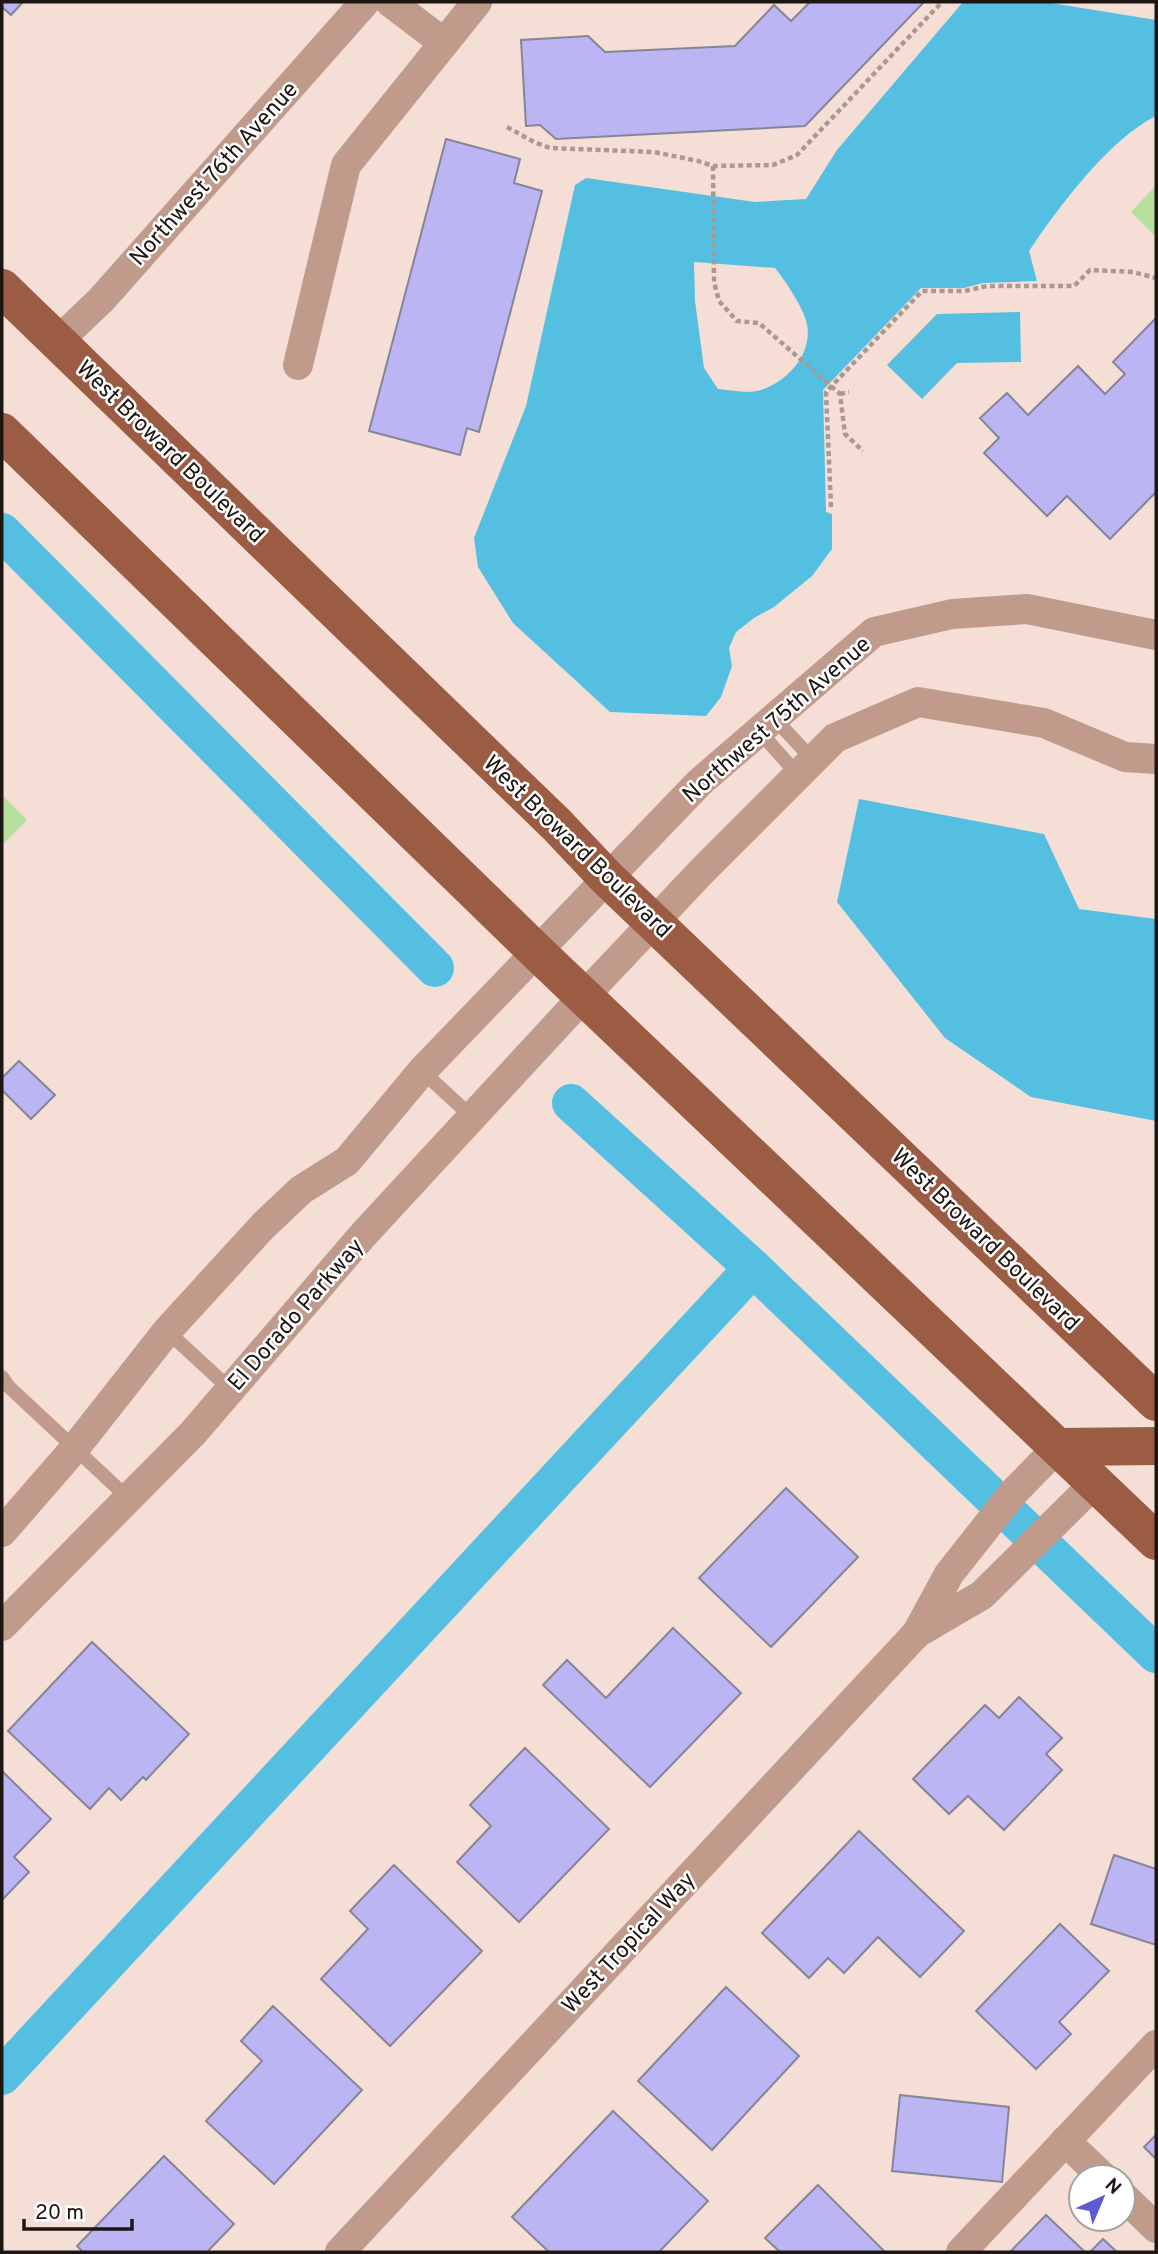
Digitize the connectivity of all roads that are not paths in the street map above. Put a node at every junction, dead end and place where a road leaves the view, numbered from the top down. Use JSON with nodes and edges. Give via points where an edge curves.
{"nodes":[{"id":1,"x":365,"y":2,"type":"edge"},
{"id":2,"x":390,"y":2,"type":"edge"},
{"id":3,"x":477,"y":2,"type":"edge"},
{"id":4,"x":444,"y":43,"type":"junction"},
{"id":5,"x":2,"y":288,"type":"edge"},
{"id":6,"x":58,"y":341,"type":"junction"},
{"id":7,"x":298,"y":365,"type":"dead end"},
{"id":8,"x":2,"y":432,"type":"edge"},
{"id":9,"x":1156,"y":635,"type":"edge"},
{"id":10,"x":767,"y":725,"type":"junction"},
{"id":11,"x":1156,"y":759,"type":"edge"},
{"id":12,"x":806,"y":767,"type":"junction"},
{"id":13,"x":607,"y":878,"type":"junction"},
{"id":14,"x":655,"y":921,"type":"junction"},
{"id":15,"x":537,"y":952,"type":"junction"},
{"id":16,"x":584,"y":996,"type":"junction"},
{"id":17,"x":422,"y":1071,"type":"junction"},
{"id":18,"x":472,"y":1117,"type":"junction"},
{"id":19,"x":167,"y":1331,"type":"junction"},
{"id":20,"x":2,"y":1377,"type":"edge"},
{"id":21,"x":230,"y":1389,"type":"junction"},
{"id":22,"x":1156,"y":1402,"type":"edge"},
{"id":23,"x":1156,"y":1446,"type":"edge"},
{"id":24,"x":1058,"y":1447,"type":"junction"},
{"id":25,"x":75,"y":1448,"type":"junction"},
{"id":26,"x":1096,"y":1482,"type":"junction"},
{"id":27,"x":127,"y":1497,"type":"junction"},
{"id":28,"x":2,"y":1532,"type":"edge"},
{"id":29,"x":1156,"y":1541,"type":"edge"},
{"id":30,"x":2,"y":1626,"type":"edge"},
{"id":31,"x":917,"y":1633,"type":"junction"},
{"id":32,"x":1156,"y":2045,"type":"edge"},
{"id":33,"x":1065,"y":2141,"type":"junction"},
{"id":34,"x":1088,"y":2163,"type":"edge"},
{"id":35,"x":1137,"y":2210,"type":"edge"},
{"id":36,"x":1156,"y":2228,"type":"edge"},
{"id":37,"x":340,"y":2252,"type":"edge"},
{"id":38,"x":961,"y":2252,"type":"edge"}],
"edges":[{"from":1,"to":6,"type":"street","name":"Northwest 76th Avenue","via":[[101,300]]},
{"from":2,"to":4,"type":"street"},
{"from":3,"to":4,"type":"street"},
{"from":4,"to":7,"type":"street","via":[[346,165]]},
{"from":5,"to":6,"type":"main road","name":"West Broward Boulevard"},
{"from":6,"to":13,"type":"main road","name":"West Broward Boulevard"},
{"from":8,"to":15,"type":"main road"},
{"from":9,"to":10,"type":"street","name":"Northwest 75th Avenue","via":[[1027,609],[953,614],[874,632]]},
{"from":10,"to":12,"type":"lane"},
{"from":10,"to":12,"type":"lane"},
{"from":10,"to":13,"type":"street","name":"Northwest 75th Avenue","via":[[701,782]]},
{"from":11,"to":12,"type":"street","via":[[1125,757],[1044,723],[918,702],[835,738]]},
{"from":12,"to":14,"type":"street"},
{"from":13,"to":14,"type":"main road","name":"West Broward Boulevard"},
{"from":13,"to":15,"type":"street","name":"Northwest 75th Avenue"},
{"from":14,"to":16,"type":"street"},
{"from":14,"to":22,"type":"main road","name":"West Broward Boulevard"},
{"from":15,"to":16,"type":"main road"},
{"from":15,"to":17,"type":"street"},
{"from":16,"to":18,"type":"street","name":"El Dorado Parkway"},
{"from":16,"to":24,"type":"main road"},
{"from":17,"to":18,"type":"lane"},
{"from":17,"to":19,"type":"street","via":[[347,1161],[301,1190],[272,1217]]},
{"from":18,"to":21,"type":"street","name":"El Dorado Parkway"},
{"from":19,"to":21,"type":"lane"},
{"from":19,"to":25,"type":"street"},
{"from":20,"to":25,"type":"lane"},
{"from":21,"to":27,"type":"street","name":"El Dorado Parkway","via":[[193,1433]]},
{"from":23,"to":24,"type":"main road"},
{"from":24,"to":26,"type":"main road"},
{"from":24,"to":31,"type":"street","name":"West Tropical Way","via":[[1013,1493],[948,1574]]},
{"from":25,"to":27,"type":"lane"},
{"from":25,"to":28,"type":"street"},
{"from":26,"to":29,"type":"main road"},
{"from":26,"to":31,"type":"street","name":"West Tropical Way","via":[[982,1595]]},
{"from":27,"to":30,"type":"street","name":"El Dorado Parkway"},
{"from":31,"to":37,"type":"street","name":"West Tropical Way"},
{"from":32,"to":33,"type":"street"},
{"from":33,"to":34,"type":"street"},
{"from":33,"to":38,"type":"street"},
{"from":35,"to":36,"type":"street"}]}
